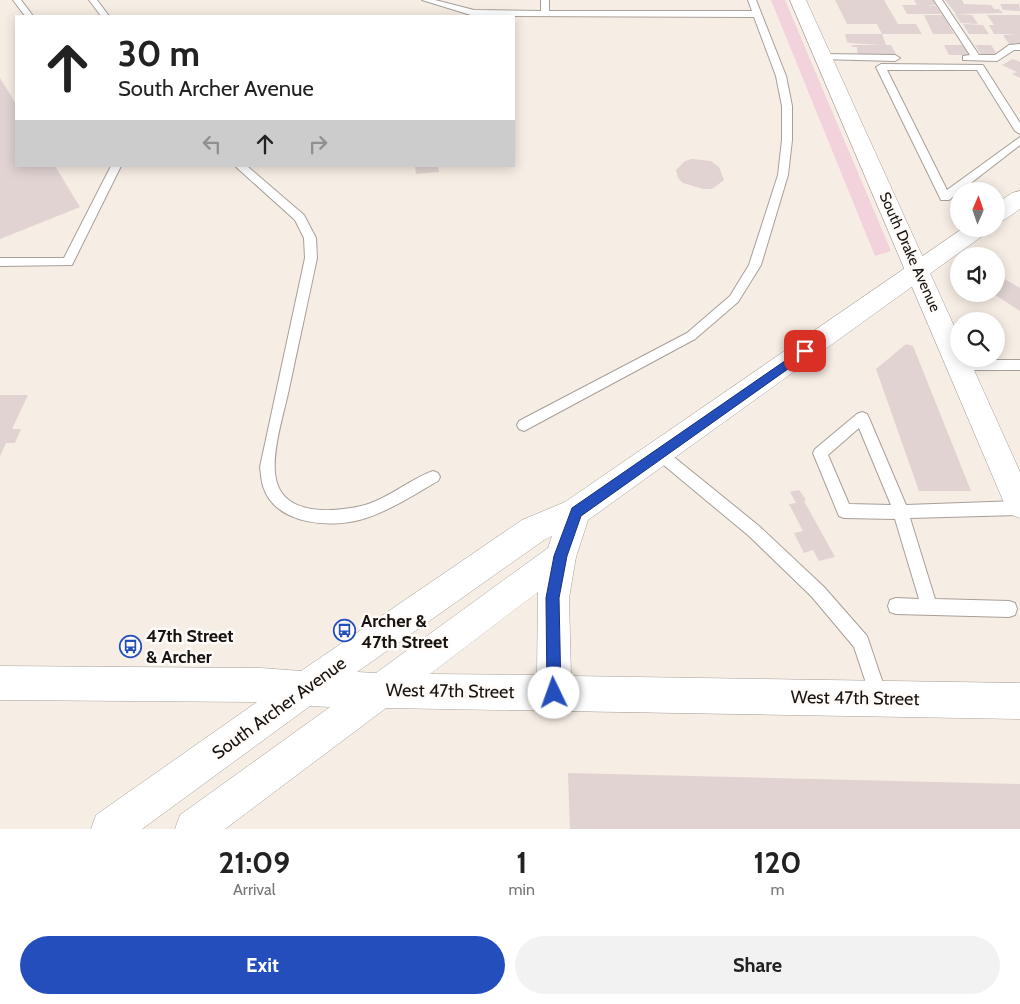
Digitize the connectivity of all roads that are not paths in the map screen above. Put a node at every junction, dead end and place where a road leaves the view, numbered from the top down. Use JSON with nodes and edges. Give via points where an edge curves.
{"nodes":[{"id":1,"x":17,"y":0,"type":"edge"},
{"id":2,"x":93,"y":0,"type":"edge"},
{"id":3,"x":426,"y":0,"type":"edge"},
{"id":4,"x":545,"y":0,"type":"edge"},
{"id":5,"x":752,"y":0,"type":"edge"},
{"id":6,"x":798,"y":0,"type":"edge"},
{"id":7,"x":938,"y":0,"type":"edge"},
{"id":8,"x":448,"y":4,"type":"edge"},
{"id":9,"x":545,"y":14,"type":"junction"},
{"id":10,"x":757,"y":14,"type":"junction"},
{"id":11,"x":28,"y":15,"type":"edge"},
{"id":12,"x":104,"y":15,"type":"edge"},
{"id":13,"x":1020,"y":47,"type":"edge"},
{"id":14,"x":823,"y":57,"type":"junction"},
{"id":15,"x":976,"y":58,"type":"junction"},
{"id":16,"x":1020,"y":131,"type":"edge"},
{"id":17,"x":1020,"y":140,"type":"edge"},
{"id":18,"x":116,"y":167,"type":"edge"},
{"id":19,"x":241,"y":167,"type":"edge"},
{"id":20,"x":1020,"y":198,"type":"edge"},
{"id":21,"x":1005,"y":209,"type":"edge"},
{"id":22,"x":964,"y":238,"type":"edge"},
{"id":23,"x":0,"y":262,"type":"edge"},
{"id":24,"x":918,"y":271,"type":"junction"},
{"id":25,"x":950,"y":346,"type":"edge"},
{"id":26,"x":1005,"y":365,"type":"edge"},
{"id":27,"x":1020,"y":365,"type":"edge"},
{"id":28,"x":959,"y":367,"type":"edge"},
{"id":29,"x":524,"y":425,"type":"dead end"},
{"id":30,"x":659,"y":453,"type":"junction"},
{"id":31,"x":433,"y":477,"type":"dead end"},
{"id":32,"x":1018,"y":495,"type":"edge"},
{"id":33,"x":576,"y":512,"type":"junction"},
{"id":34,"x":901,"y":512,"type":"junction"},
{"id":35,"x":560,"y":556,"type":"junction"},
{"id":36,"x":896,"y":606,"type":"dead end"},
{"id":37,"x":930,"y":607,"type":"junction"},
{"id":38,"x":1009,"y":609,"type":"dead end"},
{"id":39,"x":0,"y":683,"type":"edge"},
{"id":40,"x":306,"y":689,"type":"junction"},
{"id":41,"x":382,"y":690,"type":"junction"},
{"id":42,"x":554,"y":693,"type":"junction"},
{"id":43,"x":879,"y":699,"type":"junction"},
{"id":44,"x":1020,"y":701,"type":"edge"},
{"id":45,"x":110,"y":829,"type":"edge"},
{"id":46,"x":194,"y":829,"type":"edge"}],
"edges":[{"from":1,"to":11,"type":"lane"},
{"from":2,"to":12,"type":"lane"},
{"from":3,"to":8,"type":"lane"},
{"from":4,"to":9,"type":"lane"},
{"from":5,"to":10,"type":"lane"},
{"from":6,"to":14,"type":"main road","name":"South Drake Avenue"},
{"from":7,"to":15,"type":"lane"},
{"from":8,"to":9,"type":"lane","via":[[474,13]]},
{"from":9,"to":10,"type":"lane","via":[[633,10]]},
{"from":10,"to":29,"type":"lane","via":[[781,76],[787,106],[787,140],[783,175],[754,265],[734,299],[691,336]]},
{"from":13,"to":15,"type":"lane","via":[[1012,47],[997,58]]},
{"from":14,"to":15,"type":"lane"},
{"from":14,"to":24,"type":"main road","name":"South Drake Avenue"},
{"from":16,"to":17,"type":"lane","via":[[980,66],[881,67],[945,197]]},
{"from":18,"to":23,"type":"lane","via":[[68,262]]},
{"from":19,"to":31,"type":"lane","via":[[300,218],[310,238],[311,258],[272,436],[267,467],[270,486],[282,503],[306,515],[330,517],[364,512]]},
{"from":20,"to":21,"type":"main road"},
{"from":22,"to":24,"type":"main road","name":"South Archer Avenue"},
{"from":24,"to":25,"type":"main road","name":"South Drake Avenue"},
{"from":24,"to":30,"type":"main road","name":"South Archer Avenue"},
{"from":26,"to":27,"type":"lane"},
{"from":28,"to":32,"type":"main road","name":"South Drake Avenue"},
{"from":30,"to":33,"type":"main road","name":"South Archer Avenue"},
{"from":30,"to":43,"type":"lane","via":[[754,532],[818,592],[861,642]]},
{"from":32,"to":34,"type":"lane"},
{"from":33,"to":35,"type":"main road"},
{"from":33,"to":40,"type":"main road","name":"South Archer Avenue","via":[[533,530]]},
{"from":34,"to":34,"type":"lane","via":[[866,427],[862,418],[820,454],[844,511]]},
{"from":34,"to":37,"type":"lane"},
{"from":35,"to":41,"type":"main road"},
{"from":35,"to":42,"type":"main road","via":[[553,598]]},
{"from":36,"to":37,"type":"lane"},
{"from":37,"to":38,"type":"lane"},
{"from":39,"to":40,"type":"main road","name":"West 47th Street","via":[[260,685]]},
{"from":40,"to":41,"type":"main road","name":"West 47th Street"},
{"from":40,"to":45,"type":"main road","name":"South Archer Avenue"},
{"from":41,"to":42,"type":"main road","name":"West 47th Street"},
{"from":41,"to":46,"type":"main road"},
{"from":42,"to":43,"type":"main road","name":"West 47th Street"},
{"from":43,"to":44,"type":"main road","name":"West 47th Street"}]}
